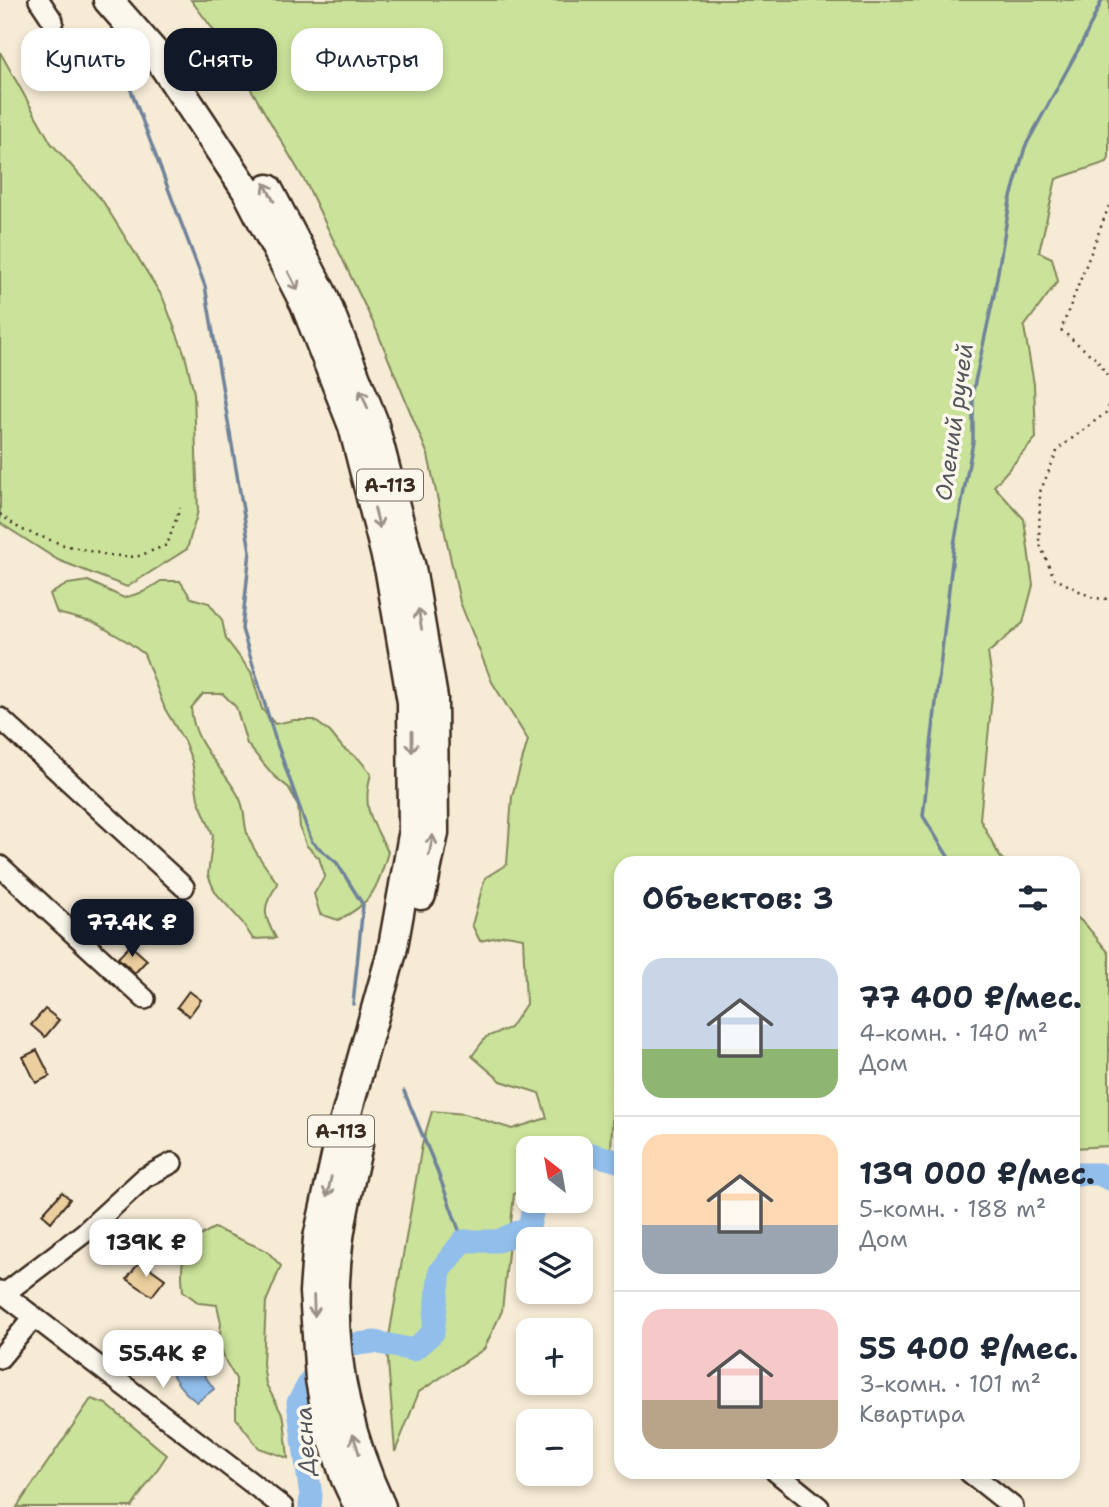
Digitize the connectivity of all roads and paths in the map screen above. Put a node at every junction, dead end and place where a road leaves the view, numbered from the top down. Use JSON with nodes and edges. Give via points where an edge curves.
{"nodes":[{"id":1,"x":39,"y":0,"type":"edge"},
{"id":2,"x":108,"y":0,"type":"edge"},
{"id":3,"x":131,"y":0,"type":"edge"},
{"id":4,"x":53,"y":20,"type":"dead end"},
{"id":5,"x":1109,"y":206,"type":"edge"},
{"id":6,"x":1109,"y":378,"type":"edge"},
{"id":7,"x":1109,"y":406,"type":"edge"},
{"id":8,"x":180,"y":509,"type":"dead end"},
{"id":9,"x":0,"y":514,"type":"edge"},
{"id":10,"x":1109,"y":599,"type":"edge"},
{"id":11,"x":0,"y":718,"type":"edge"},
{"id":12,"x":0,"y":866,"type":"edge"},
{"id":13,"x":184,"y":887,"type":"dead end"},
{"id":14,"x":145,"y":999,"type":"dead end"},
{"id":15,"x":172,"y":1163,"type":"dead end"},
{"id":16,"x":328,"y":1241,"type":"junction"},
{"id":17,"x":2,"y":1293,"type":"edge"},
{"id":18,"x":34,"y":1317,"type":"junction"},
{"id":19,"x":0,"y":1358,"type":"edge"},
{"id":20,"x":785,"y":1479,"type":"edge"},
{"id":21,"x":978,"y":1479,"type":"edge"},
{"id":22,"x":275,"y":1501,"type":"edge"},
{"id":23,"x":359,"y":1507,"type":"edge"},
{"id":24,"x":381,"y":1507,"type":"edge"},
{"id":25,"x":819,"y":1507,"type":"edge"},
{"id":26,"x":1013,"y":1507,"type":"edge"}],
"edges":[{"from":1,"to":4,"type":"street"},
{"from":2,"to":16,"type":"highway","number":"А-113","one_way":true,"via":[[158,57],[247,191],[305,304],[353,426],[390,572],[412,702],[413,835],[392,952],[341,1134]]},
{"from":16,"to":3,"type":"highway","number":"А-113","one_way":true,"via":[[409,958],[433,833],[433,698],[411,568],[373,421],[323,295],[263,180],[174,47]]},
{"from":5,"to":6,"type":"path","via":[[1061,330],[1097,359]]},
{"from":7,"to":10,"type":"path","via":[[1058,449],[1040,492],[1039,542],[1054,578],[1093,598]]},
{"from":8,"to":9,"type":"path","via":[[167,545],[136,557],[64,545],[20,529]]},
{"from":11,"to":13,"type":"street"},
{"from":12,"to":14,"type":"street"},
{"from":15,"to":17,"type":"street","via":[[144,1178],[84,1233]]},
{"from":16,"to":23,"type":"highway","number":"А-113","one_way":true,"via":[[314,1293],[320,1379],[328,1424]]},
{"from":24,"to":16,"type":"highway","number":"А-113","one_way":true,"via":[[348,1420]]},
{"from":17,"to":18,"type":"street"},
{"from":18,"to":19,"type":"street"},
{"from":18,"to":22,"type":"street"},
{"from":20,"to":25,"type":"street"},
{"from":21,"to":26,"type":"street"}]}
